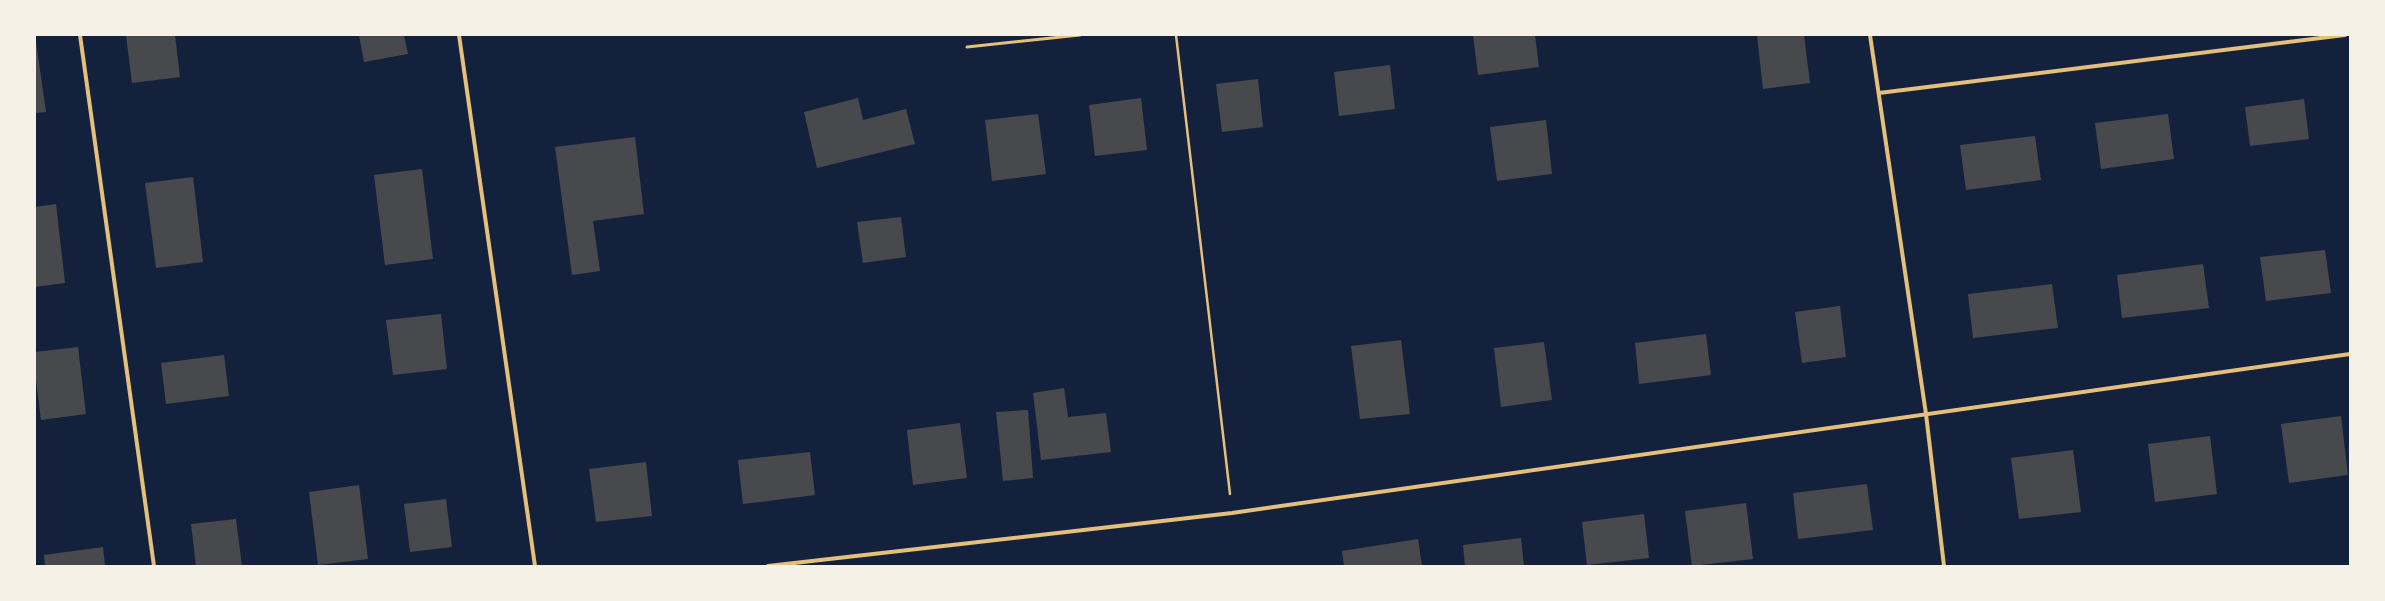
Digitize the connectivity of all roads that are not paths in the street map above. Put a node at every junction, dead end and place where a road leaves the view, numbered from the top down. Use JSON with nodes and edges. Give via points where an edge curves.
{"nodes":[{"id":1,"x":80,"y":35,"type":"edge"},
{"id":2,"x":458,"y":35,"type":"edge"},
{"id":3,"x":1080,"y":35,"type":"edge"},
{"id":4,"x":1870,"y":35,"type":"edge"},
{"id":5,"x":2345,"y":35,"type":"edge"},
{"id":6,"x":967,"y":47,"type":"dead end"},
{"id":7,"x":1879,"y":92,"type":"junction"},
{"id":8,"x":2350,"y":354,"type":"edge"},
{"id":9,"x":1926,"y":414,"type":"junction"},
{"id":10,"x":154,"y":566,"type":"edge"},
{"id":11,"x":535,"y":566,"type":"edge"},
{"id":12,"x":768,"y":566,"type":"edge"},
{"id":13,"x":1944,"y":566,"type":"edge"}],
"edges":[{"from":1,"to":10,"type":"street"},
{"from":2,"to":11,"type":"street"},
{"from":3,"to":6,"type":"lane"},
{"from":4,"to":7,"type":"street"},
{"from":5,"to":7,"type":"street"},
{"from":7,"to":9,"type":"street"},
{"from":8,"to":9,"type":"street"},
{"from":9,"to":12,"type":"street","via":[[1232,513]]},
{"from":9,"to":13,"type":"street"}]}
